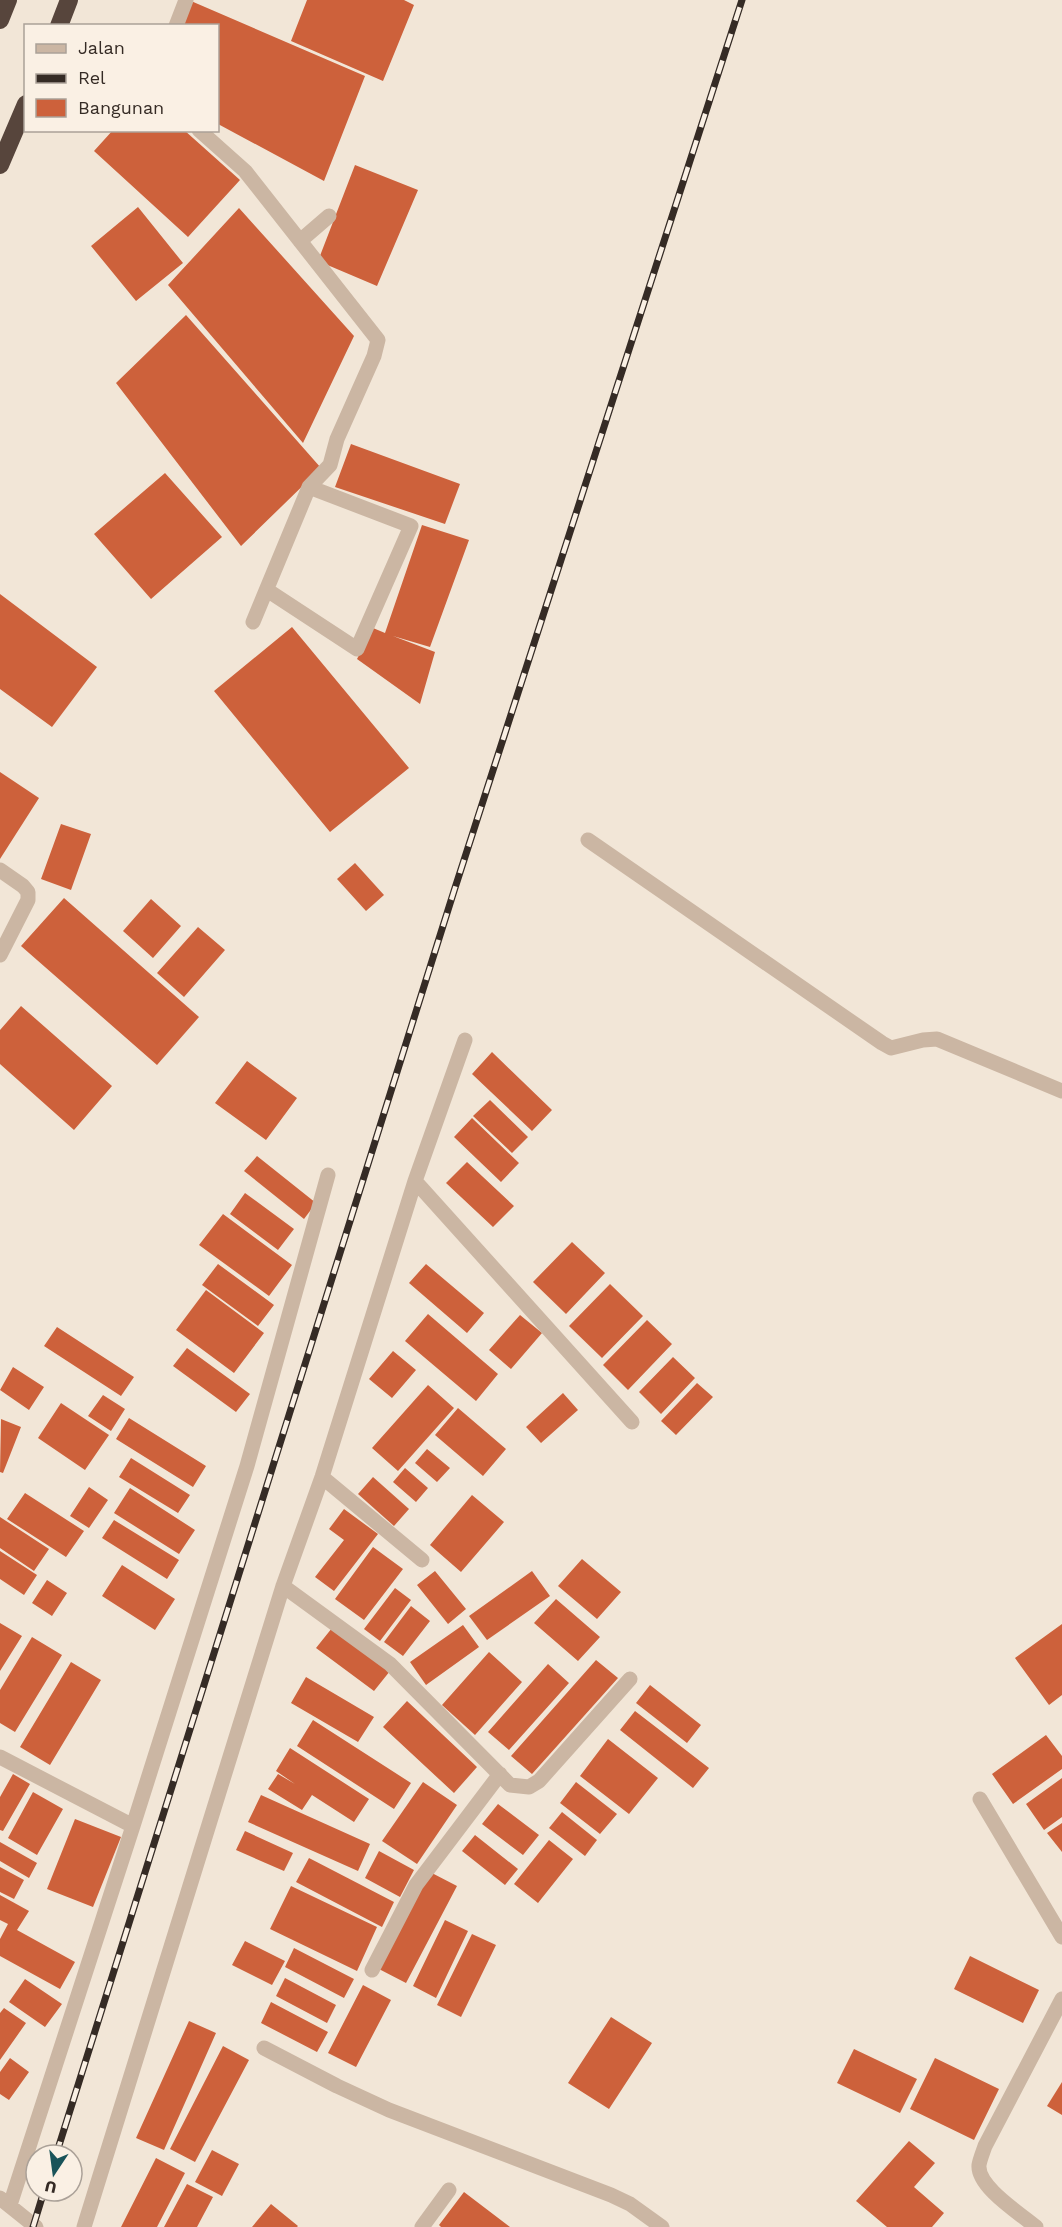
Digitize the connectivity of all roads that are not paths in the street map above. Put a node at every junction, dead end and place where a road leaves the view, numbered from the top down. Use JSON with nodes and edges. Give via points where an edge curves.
{"nodes":[{"id":1,"x":8,"y":0,"type":"edge"},
{"id":2,"x":69,"y":0,"type":"edge"},
{"id":3,"x":186,"y":0,"type":"edge"},
{"id":4,"x":0,"y":20,"type":"edge"},
{"id":5,"x":64,"y":24,"type":"edge"},
{"id":6,"x":177,"y":24,"type":"edge"},
{"id":7,"x":24,"y":109,"type":"edge"},
{"id":8,"x":201,"y":132,"type":"edge"},
{"id":9,"x":0,"y":165,"type":"edge"},
{"id":10,"x":329,"y":216,"type":"dead end"},
{"id":11,"x":300,"y":241,"type":"junction"},
{"id":12,"x":309,"y":487,"type":"junction"},
{"id":13,"x":267,"y":590,"type":"junction"},
{"id":14,"x":254,"y":622,"type":"dead end"},
{"id":15,"x":588,"y":840,"type":"dead end"},
{"id":16,"x":0,"y":870,"type":"edge"},
{"id":17,"x":0,"y":955,"type":"edge"},
{"id":18,"x":465,"y":1040,"type":"dead end"},
{"id":19,"x":1062,"y":1090,"type":"edge"},
{"id":20,"x":328,"y":1175,"type":"dead end"},
{"id":21,"x":415,"y":1181,"type":"junction"},
{"id":22,"x":632,"y":1422,"type":"dead end"},
{"id":23,"x":321,"y":1477,"type":"junction"},
{"id":24,"x":422,"y":1560,"type":"dead end"},
{"id":25,"x":283,"y":1586,"type":"junction"},
{"id":26,"x":630,"y":1679,"type":"dead end"},
{"id":27,"x":0,"y":1757,"type":"edge"},
{"id":28,"x":500,"y":1774,"type":"junction"},
{"id":29,"x":980,"y":1798,"type":"dead end"},
{"id":30,"x":133,"y":1826,"type":"junction"},
{"id":31,"x":1062,"y":1937,"type":"edge"},
{"id":32,"x":372,"y":1970,"type":"dead end"},
{"id":33,"x":1062,"y":1999,"type":"edge"},
{"id":34,"x":264,"y":2048,"type":"dead end"},
{"id":35,"x":448,"y":2190,"type":"dead end"},
{"id":36,"x":5,"y":2201,"type":"edge"},
{"id":37,"x":36,"y":2227,"type":"edge"},
{"id":38,"x":84,"y":2227,"type":"edge"},
{"id":39,"x":422,"y":2227,"type":"edge"},
{"id":40,"x":662,"y":2227,"type":"edge"},
{"id":41,"x":1036,"y":2227,"type":"edge"}],
"edges":[{"from":1,"to":4,"type":"highway"},
{"from":2,"to":5,"type":"highway"},
{"from":3,"to":6,"type":"street"},
{"from":7,"to":9,"type":"highway"},
{"from":8,"to":11,"type":"street","via":[[245,171]]},
{"from":10,"to":11,"type":"street"},
{"from":11,"to":12,"type":"street","via":[[378,340],[330,465]]},
{"from":12,"to":13,"type":"street"},
{"from":12,"to":13,"type":"street","via":[[411,526],[357,649]]},
{"from":13,"to":14,"type":"street"},
{"from":15,"to":19,"type":"street","via":[[891,1048],[937,1040]]},
{"from":16,"to":17,"type":"street","via":[[28,892],[28,900]]},
{"from":18,"to":21,"type":"street"},
{"from":20,"to":30,"type":"street","via":[[247,1466]]},
{"from":21,"to":22,"type":"street"},
{"from":21,"to":23,"type":"street"},
{"from":23,"to":24,"type":"street"},
{"from":23,"to":25,"type":"street"},
{"from":25,"to":28,"type":"street","via":[[390,1664]]},
{"from":25,"to":38,"type":"street"},
{"from":26,"to":28,"type":"street","via":[[539,1781],[519,1787],[510,1785]]},
{"from":27,"to":30,"type":"street"},
{"from":28,"to":32,"type":"street","via":[[416,1885]]},
{"from":29,"to":31,"type":"street"},
{"from":30,"to":36,"type":"street"},
{"from":33,"to":41,"type":"street","via":[[985,2146],[979,2166],[988,2187]]},
{"from":34,"to":40,"type":"street","via":[[389,2110],[611,2195]]},
{"from":35,"to":39,"type":"street"},
{"from":36,"to":37,"type":"street"}]}
